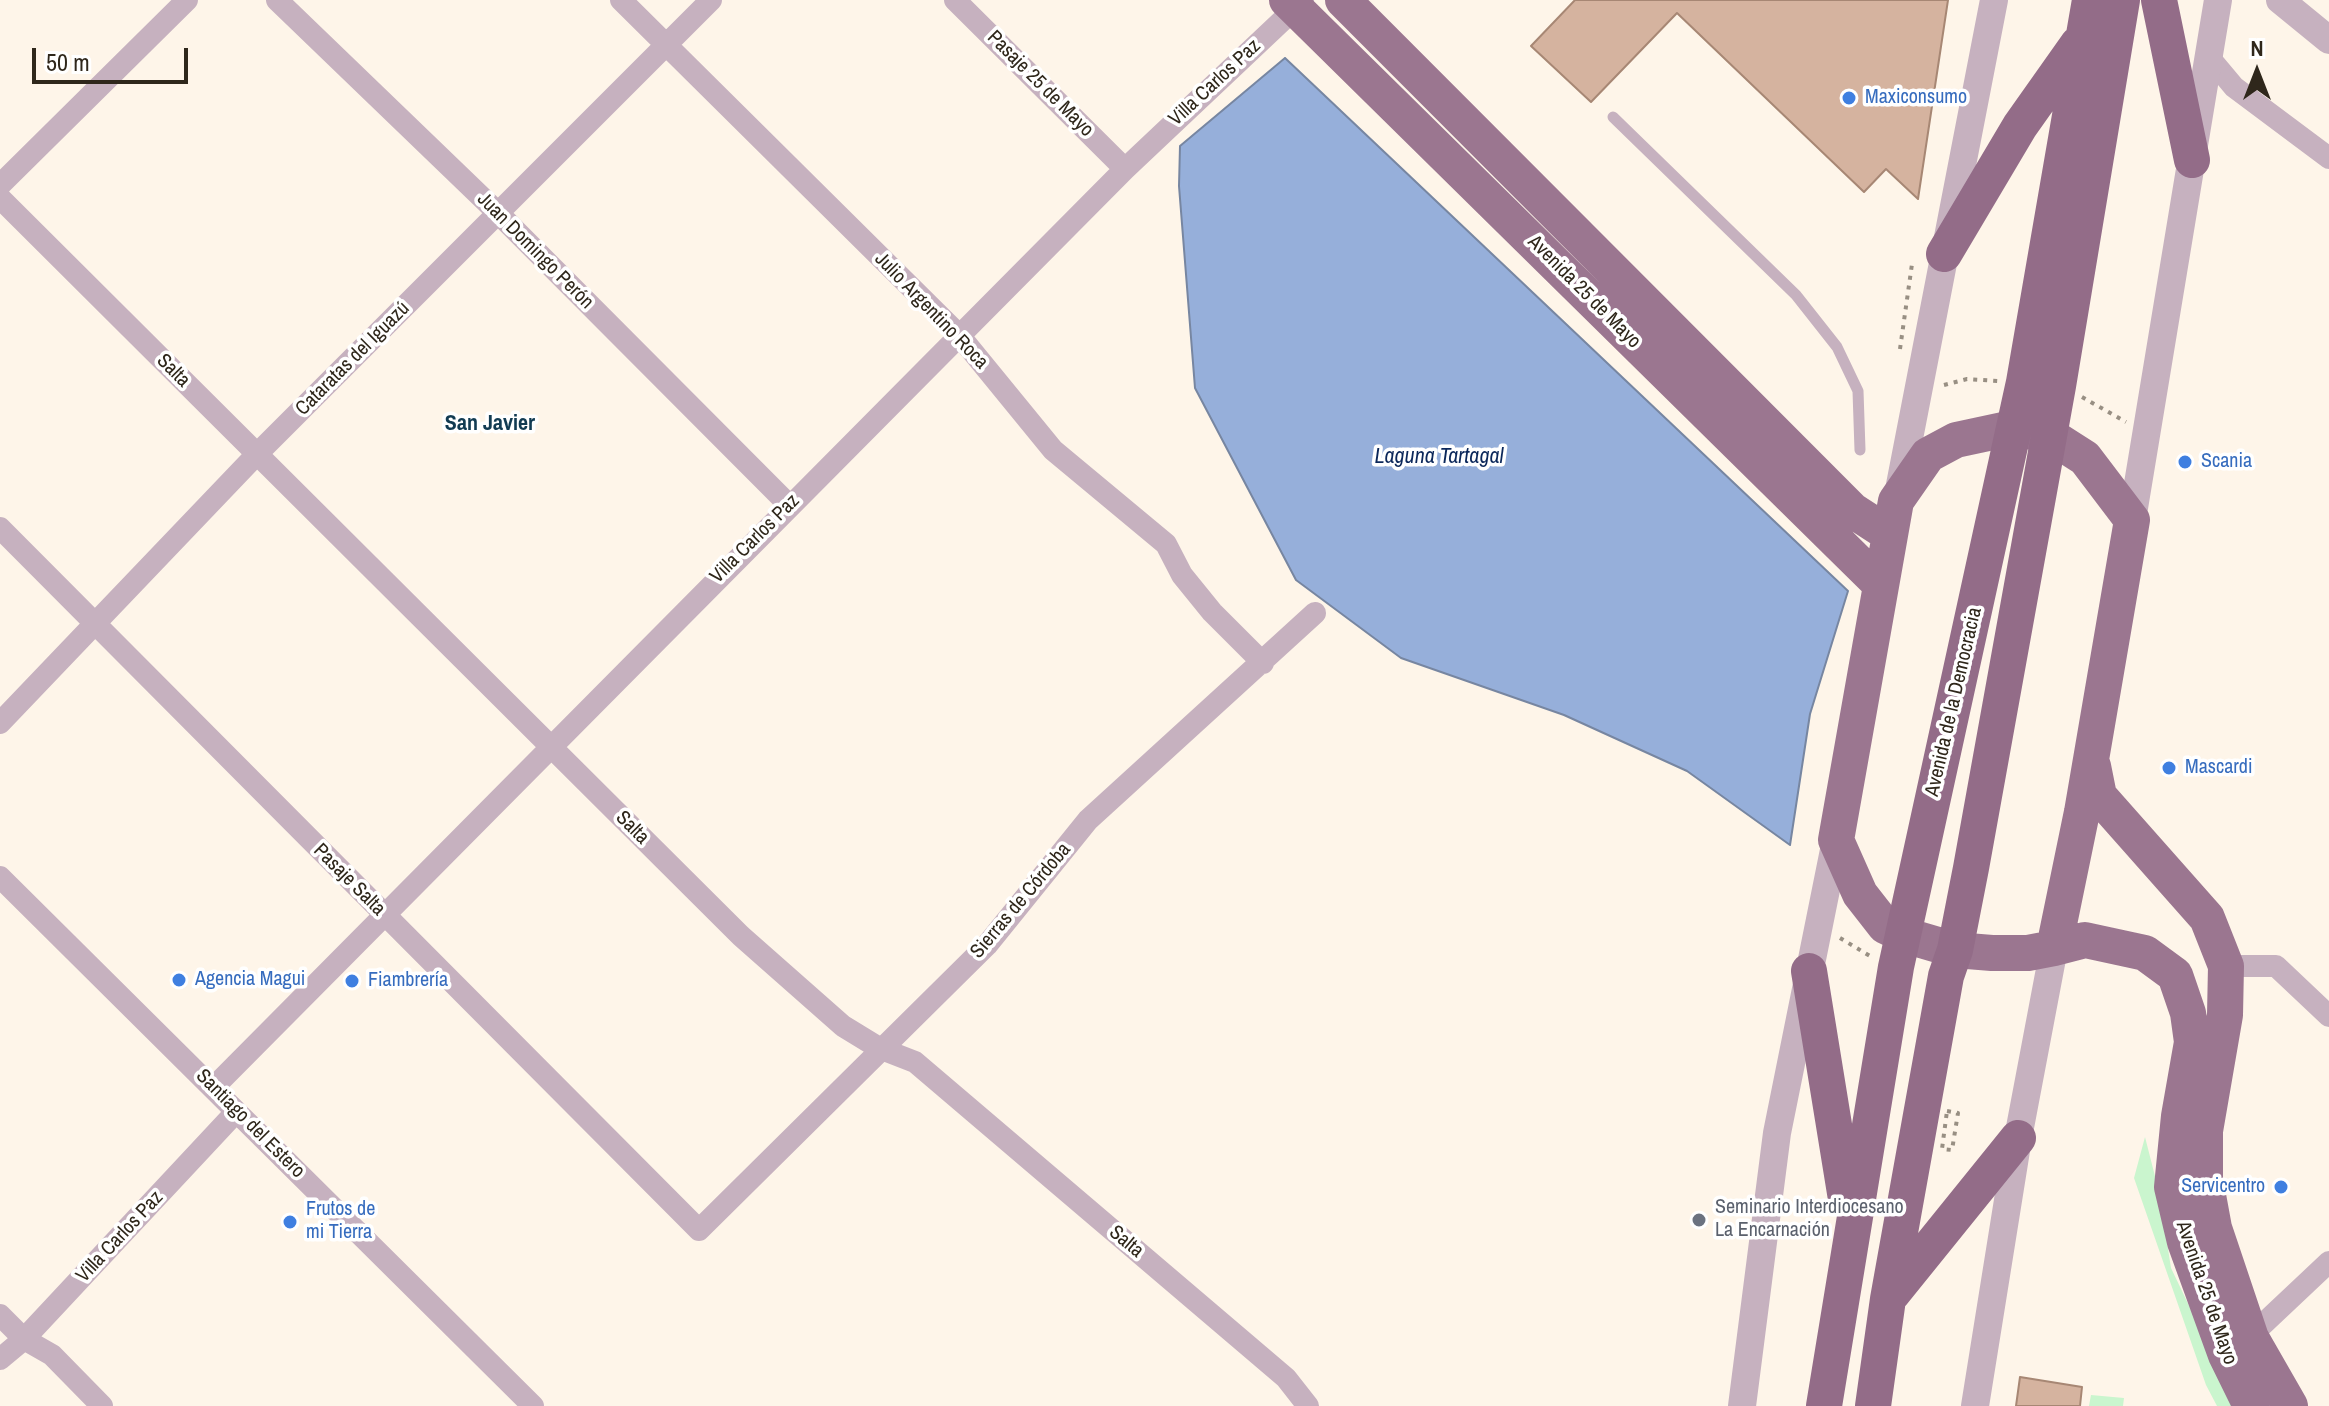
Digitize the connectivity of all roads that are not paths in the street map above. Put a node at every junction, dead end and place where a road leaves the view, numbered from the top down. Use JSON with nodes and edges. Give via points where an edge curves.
{"nodes":[{"id":1,"x":187,"y":0,"type":"edge"},
{"id":2,"x":277,"y":0,"type":"edge"},
{"id":3,"x":621,"y":0,"type":"edge"},
{"id":4,"x":711,"y":0,"type":"edge"},
{"id":5,"x":955,"y":0,"type":"edge"},
{"id":6,"x":1343,"y":0,"type":"edge"},
{"id":7,"x":2090,"y":0,"type":"edge"},
{"id":8,"x":2122,"y":0,"type":"edge"},
{"id":9,"x":2159,"y":0,"type":"edge"},
{"id":10,"x":2218,"y":0,"type":"edge"},
{"id":11,"x":2280,"y":0,"type":"edge"},
{"id":12,"x":1295,"y":3,"type":"edge"},
{"id":13,"x":1991,"y":3,"type":"edge"},
{"id":14,"x":2084,"y":36,"type":"junction"},
{"id":15,"x":2329,"y":40,"type":"edge"},
{"id":16,"x":666,"y":45,"type":"junction"},
{"id":17,"x":2208,"y":56,"type":"junction"},
{"id":18,"x":1613,"y":117,"type":"dead end"},
{"id":19,"x":2329,"y":158,"type":"edge"},
{"id":20,"x":2192,"y":160,"type":"junction"},
{"id":21,"x":1125,"y":169,"type":"junction"},
{"id":22,"x":0,"y":185,"type":"edge"},
{"id":23,"x":0,"y":198,"type":"edge"},
{"id":24,"x":498,"y":213,"type":"junction"},
{"id":25,"x":1944,"y":254,"type":"junction"},
{"id":26,"x":959,"y":335,"type":"junction"},
{"id":27,"x":2012,"y":428,"type":"junction"},
{"id":28,"x":2049,"y":435,"type":"junction"},
{"id":29,"x":1860,"y":450,"type":"dead end"},
{"id":30,"x":257,"y":454,"type":"junction"},
{"id":31,"x":789,"y":505,"type":"junction"},
{"id":32,"x":1893,"y":518,"type":"junction"},
{"id":33,"x":2132,"y":520,"type":"junction"},
{"id":34,"x":0,"y":528,"type":"edge"},
{"id":35,"x":1880,"y":584,"type":"junction"},
{"id":36,"x":1315,"y":613,"type":"dead end"},
{"id":37,"x":95,"y":623,"type":"junction"},
{"id":38,"x":1263,"y":663,"type":"junction"},
{"id":39,"x":0,"y":723,"type":"edge"},
{"id":40,"x":550,"y":746,"type":"junction"},
{"id":41,"x":2092,"y":760,"type":"junction"},
{"id":42,"x":1836,"y":840,"type":"junction"},
{"id":43,"x":0,"y":877,"type":"edge"},
{"id":44,"x":383,"y":914,"type":"junction"},
{"id":45,"x":1904,"y":935,"type":"junction"},
{"id":46,"x":2054,"y":948,"type":"junction"},
{"id":47,"x":1955,"y":950,"type":"junction"},
{"id":48,"x":2226,"y":966,"type":"junction"},
{"id":49,"x":1809,"y":971,"type":"junction"},
{"id":50,"x":2329,"y":1016,"type":"edge"},
{"id":51,"x":879,"y":1048,"type":"junction"},
{"id":52,"x":214,"y":1087,"type":"junction"},
{"id":53,"x":236,"y":1112,"type":"junction"},
{"id":54,"x":2018,"y":1138,"type":"junction"},
{"id":55,"x":699,"y":1230,"type":"joint"},
{"id":56,"x":1850,"y":1242,"type":"junction"},
{"id":57,"x":2329,"y":1262,"type":"edge"},
{"id":58,"x":1888,"y":1299,"type":"junction"},
{"id":59,"x":0,"y":1315,"type":"edge"},
{"id":60,"x":24,"y":1339,"type":"junction"},
{"id":61,"x":2238,"y":1346,"type":"junction"},
{"id":62,"x":0,"y":1359,"type":"edge"},
{"id":63,"x":102,"y":1406,"type":"edge"},
{"id":64,"x":533,"y":1406,"type":"edge"},
{"id":65,"x":1308,"y":1406,"type":"edge"},
{"id":66,"x":1742,"y":1406,"type":"edge"},
{"id":67,"x":1824,"y":1406,"type":"edge"},
{"id":68,"x":1873,"y":1406,"type":"edge"},
{"id":69,"x":1975,"y":1406,"type":"edge"},
{"id":70,"x":2251,"y":1406,"type":"edge"},
{"id":71,"x":2290,"y":1406,"type":"edge"}],
"edges":[{"from":1,"to":22,"type":"street"},
{"from":2,"to":24,"type":"street","name":"Juan Domingo Perón"},
{"from":3,"to":16,"type":"street","name":"Julio Argentino Roca"},
{"from":4,"to":16,"type":"street","name":"Cataratas del Iguazú"},
{"from":5,"to":21,"type":"street","name":"Pasaje 25 de Mayo"},
{"from":6,"to":32,"type":"main road","name":"Avenida 25 de Mayo","via":[[1852,510]]},
{"from":7,"to":14,"type":"highway","name":"Avenida de la Democracia"},
{"from":8,"to":28,"type":"highway","name":"Avenida de la Democracia"},
{"from":9,"to":20,"type":"highway"},
{"from":10,"to":17,"type":"street"},
{"from":11,"to":15,"type":"street"},
{"from":12,"to":21,"type":"street","name":"Villa Carlos Paz"},
{"from":12,"to":35,"type":"main road","name":"Avenida 25 de Mayo"},
{"from":13,"to":25,"type":"street"},
{"from":14,"to":25,"type":"highway","via":[[2020,126]]},
{"from":14,"to":27,"type":"highway","name":"Avenida de la Democracia"},
{"from":16,"to":24,"type":"street","name":"Cataratas del Iguazú"},
{"from":16,"to":26,"type":"street","name":"Julio Argentino Roca"},
{"from":17,"to":19,"type":"street","via":[[2234,87]]},
{"from":17,"to":20,"type":"street"},
{"from":18,"to":29,"type":"lane","via":[[1796,295],[1837,347],[1858,391]]},
{"from":20,"to":33,"type":"street"},
{"from":21,"to":26,"type":"street","name":"Villa Carlos Paz"},
{"from":23,"to":30,"type":"street","name":"Salta"},
{"from":24,"to":30,"type":"street","name":"Cataratas del Iguazú"},
{"from":24,"to":31,"type":"street","name":"Juan Domingo Perón"},
{"from":25,"to":32,"type":"street"},
{"from":26,"to":31,"type":"street","name":"Villa Carlos Paz"},
{"from":26,"to":38,"type":"street","name":"Julio Argentino Roca","via":[[1053,450],[1166,544],[1182,575],[1212,612]]},
{"from":27,"to":28,"type":"main road"},
{"from":27,"to":32,"type":"main road","via":[[1956,440],[1928,455]]},
{"from":27,"to":45,"type":"highway","name":"Avenida de la Democracia"},
{"from":28,"to":33,"type":"main road","via":[[2085,458]]},
{"from":28,"to":47,"type":"highway","name":"Avenida de la Democracia"},
{"from":30,"to":37,"type":"street","name":"Cataratas del Iguazú"},
{"from":30,"to":40,"type":"street","name":"Salta"},
{"from":31,"to":40,"type":"street","name":"Villa Carlos Paz"},
{"from":32,"to":35,"type":"main road"},
{"from":33,"to":41,"type":"main road"},
{"from":34,"to":37,"type":"street","name":"Pasaje Salta"},
{"from":35,"to":42,"type":"main road"},
{"from":36,"to":38,"type":"street","name":"Sierras de Córdoba"},
{"from":37,"to":39,"type":"street","name":"Cataratas del Iguazú"},
{"from":37,"to":44,"type":"street","name":"Pasaje Salta"},
{"from":38,"to":51,"type":"street","name":"Sierras de Córdoba","via":[[1088,820],[987,945]]},
{"from":40,"to":44,"type":"street","name":"Villa Carlos Paz"},
{"from":40,"to":51,"type":"street","name":"Salta","via":[[741,936],[843,1026]]},
{"from":41,"to":46,"type":"main road"},
{"from":41,"to":48,"type":"main road","via":[[2099,796],[2207,918]]},
{"from":42,"to":45,"type":"main road","via":[[1860,894],[1885,926]]},
{"from":42,"to":49,"type":"street"},
{"from":43,"to":52,"type":"street","name":"Santiago del Estero"},
{"from":44,"to":52,"type":"street","name":"Villa Carlos Paz"},
{"from":44,"to":55,"type":"street","name":"Pasaje Salta"},
{"from":45,"to":47,"type":"main road","name":"Avenida 25 de Mayo"},
{"from":45,"to":56,"type":"highway","name":"Avenida de la Democracia"},
{"from":46,"to":47,"type":"main road","name":"Avenida 25 de Mayo","via":[[2028,953]]},
{"from":46,"to":54,"type":"street"},
{"from":46,"to":61,"type":"main road","name":"Avenida 25 de Mayo","via":[[2085,940],[2113,944],[2145,953],[2175,975],[2192,1042],[2172,1187],[2185,1242]]},
{"from":47,"to":58,"type":"highway","name":"Avenida de la Democracia"},
{"from":48,"to":50,"type":"street","via":[[2276,966]]},
{"from":48,"to":61,"type":"main road","name":"Avenida 25 de Mayo","via":[[2225,1015],[2205,1131],[2205,1179]]},
{"from":49,"to":56,"type":"highway","via":[[1843,1168]]},
{"from":49,"to":66,"type":"street","via":[[1777,1133]]},
{"from":51,"to":55,"type":"street","name":"Sierras de Córdoba"},
{"from":51,"to":65,"type":"street","name":"Salta","via":[[915,1062],[1286,1378]]},
{"from":52,"to":53,"type":"street","name":"Santiago del Estero"},
{"from":53,"to":60,"type":"street","name":"Villa Carlos Paz"},
{"from":53,"to":64,"type":"street","name":"Santiago del Estero"},
{"from":54,"to":58,"type":"highway"},
{"from":54,"to":69,"type":"street"},
{"from":56,"to":67,"type":"highway","name":"Avenida de la Democracia"},
{"from":57,"to":61,"type":"street"},
{"from":58,"to":68,"type":"highway","name":"Avenida de la Democracia"},
{"from":59,"to":60,"type":"street"},
{"from":60,"to":62,"type":"street","name":"Villa Carlos Paz"},
{"from":60,"to":63,"type":"street","via":[[52,1355]]},
{"from":61,"to":70,"type":"main road","name":"Avenida 25 de Mayo"},
{"from":61,"to":71,"type":"main road","name":"Avenida 25 de Mayo"}]}
